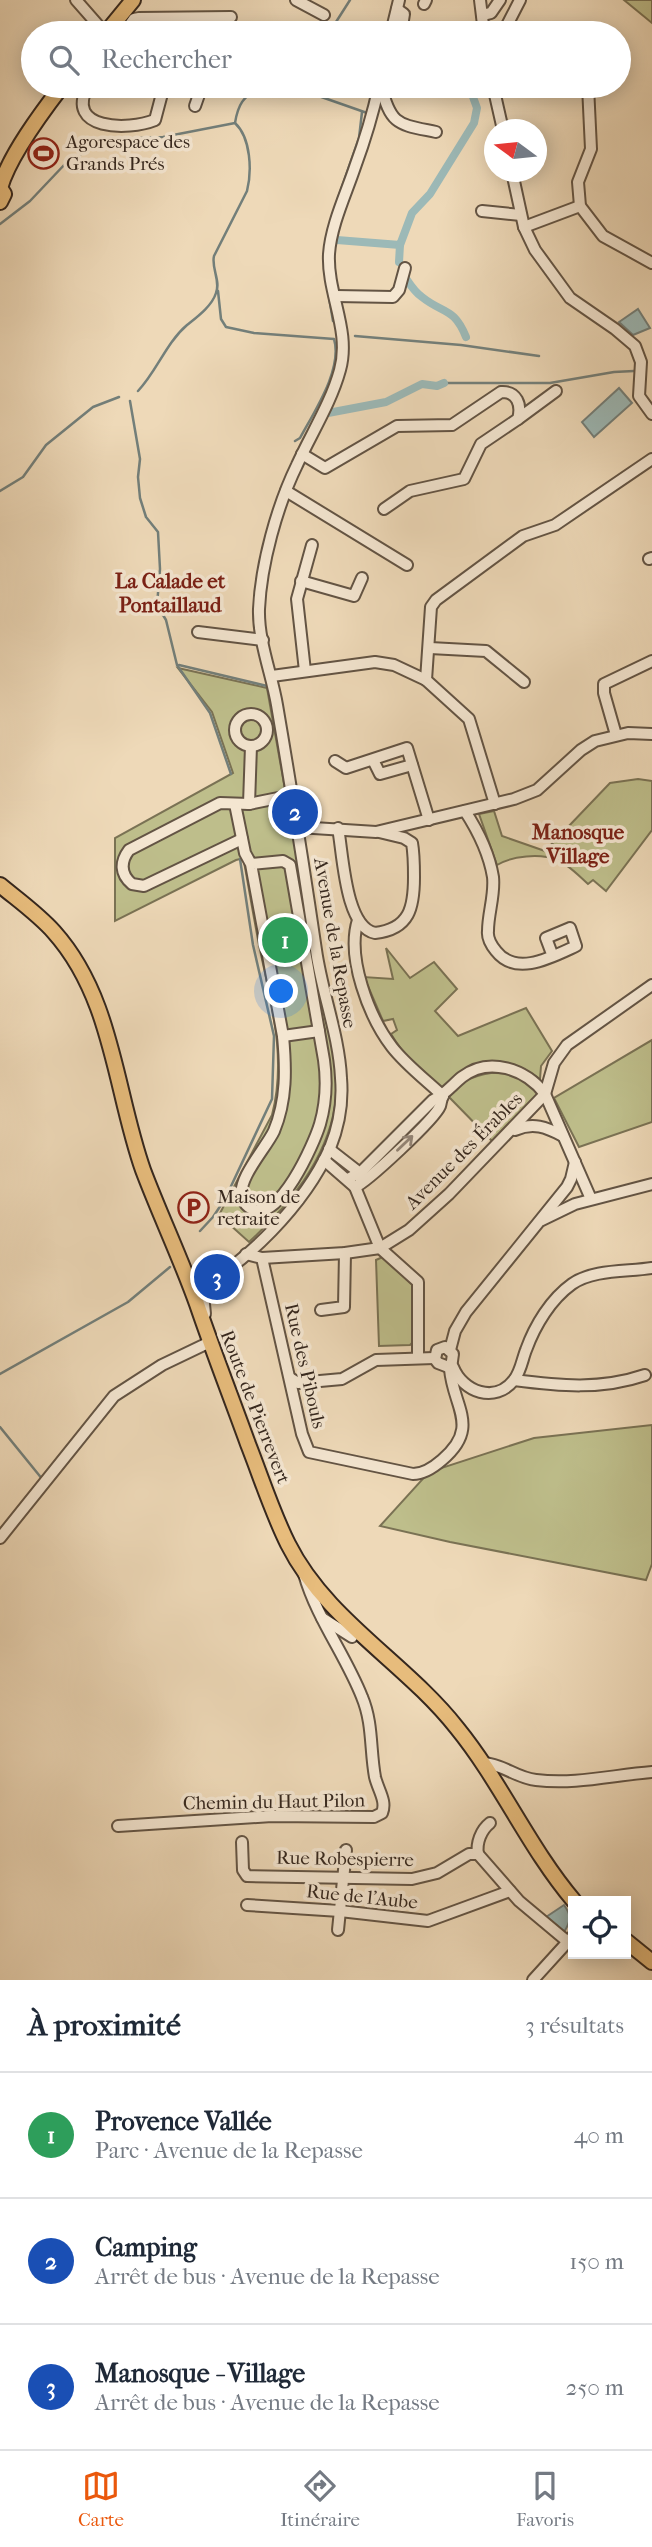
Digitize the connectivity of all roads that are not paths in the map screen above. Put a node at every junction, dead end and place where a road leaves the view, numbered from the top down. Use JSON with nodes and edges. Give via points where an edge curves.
{"nodes":[{"id":1,"x":76,"y":0,"type":"edge"},
{"id":2,"x":296,"y":0,"type":"edge"},
{"id":3,"x":481,"y":0,"type":"edge"},
{"id":4,"x":500,"y":0,"type":"edge"},
{"id":5,"x":520,"y":0,"type":"edge"},
{"id":6,"x":131,"y":2,"type":"edge"},
{"id":7,"x":398,"y":5,"type":"edge"},
{"id":8,"x":324,"y":15,"type":"dead end"},
{"id":9,"x":482,"y":16,"type":"junction"},
{"id":10,"x":231,"y":17,"type":"dead end"},
{"id":11,"x":134,"y":19,"type":"junction"},
{"id":12,"x":100,"y":21,"type":"edge"},
{"id":13,"x":119,"y":21,"type":"edge"},
{"id":14,"x":131,"y":21,"type":"edge"},
{"id":15,"x":403,"y":21,"type":"edge"},
{"id":16,"x":483,"y":21,"type":"edge"},
{"id":17,"x":509,"y":21,"type":"edge"},
{"id":18,"x":53,"y":98,"type":"edge"},
{"id":19,"x":84,"y":98,"type":"edge"},
{"id":20,"x":161,"y":98,"type":"edge"},
{"id":21,"x":198,"y":98,"type":"edge"},
{"id":22,"x":377,"y":98,"type":"edge"},
{"id":23,"x":384,"y":98,"type":"edge"},
{"id":24,"x":496,"y":98,"type":"edge"},
{"id":25,"x":589,"y":98,"type":"edge"},
{"id":26,"x":195,"y":106,"type":"dead end"},
{"id":27,"x":500,"y":119,"type":"edge"},
{"id":28,"x":436,"y":132,"type":"dead end"},
{"id":29,"x":514,"y":182,"type":"edge"},
{"id":30,"x":1,"y":183,"type":"edge"},
{"id":31,"x":0,"y":202,"type":"edge"},
{"id":32,"x":580,"y":206,"type":"junction"},
{"id":33,"x":482,"y":211,"type":"dead end"},
{"id":34,"x":523,"y":221,"type":"junction"},
{"id":35,"x":652,"y":263,"type":"edge"},
{"id":36,"x":405,"y":268,"type":"dead end"},
{"id":37,"x":336,"y":296,"type":"junction"},
{"id":38,"x":556,"y":391,"type":"dead end"},
{"id":39,"x":652,"y":414,"type":"edge"},
{"id":40,"x":518,"y":419,"type":"junction"},
{"id":41,"x":302,"y":454,"type":"junction"},
{"id":42,"x":652,"y":459,"type":"edge"},
{"id":43,"x":286,"y":491,"type":"junction"},
{"id":44,"x":384,"y":509,"type":"dead end"},
{"id":45,"x":312,"y":545,"type":"dead end"},
{"id":46,"x":407,"y":565,"type":"dead end"},
{"id":47,"x":362,"y":578,"type":"dead end"},
{"id":48,"x":301,"y":581,"type":"junction"},
{"id":49,"x":198,"y":632,"type":"dead end"},
{"id":50,"x":263,"y":640,"type":"junction"},
{"id":51,"x":430,"y":648,"type":"junction"},
{"id":52,"x":652,"y":661,"type":"edge"},
{"id":53,"x":305,"y":671,"type":"junction"},
{"id":54,"x":272,"y":676,"type":"junction"},
{"id":55,"x":426,"y":680,"type":"junction"},
{"id":56,"x":524,"y":682,"type":"dead end"},
{"id":57,"x":652,"y":734,"type":"edge"},
{"id":58,"x":616,"y":735,"type":"junction"},
{"id":59,"x":251,"y":746,"type":"dead end"},
{"id":60,"x":373,"y":760,"type":"junction"},
{"id":61,"x":335,"y":761,"type":"dead end"},
{"id":62,"x":412,"y":765,"type":"junction"},
{"id":63,"x":293,"y":795,"type":"junction"},
{"id":64,"x":235,"y":804,"type":"junction"},
{"id":65,"x":249,"y":804,"type":"junction"},
{"id":66,"x":495,"y":804,"type":"junction"},
{"id":67,"x":465,"y":811,"type":"junction"},
{"id":68,"x":429,"y":820,"type":"junction"},
{"id":69,"x":298,"y":827,"type":"junction"},
{"id":70,"x":338,"y":828,"type":"junction"},
{"id":71,"x":376,"y":832,"type":"junction"},
{"id":72,"x":242,"y":839,"type":"junction"},
{"id":73,"x":251,"y":864,"type":"junction"},
{"id":74,"x":0,"y":885,"type":"edge"},
{"id":75,"x":0,"y":891,"type":"edge"},
{"id":76,"x":19,"y":901,"type":"junction"},
{"id":77,"x":358,"y":920,"type":"junction"},
{"id":78,"x":551,"y":956,"type":"dead end"},
{"id":79,"x":652,"y":985,"type":"edge"},
{"id":80,"x":319,"y":1031,"type":"junction"},
{"id":81,"x":283,"y":1036,"type":"junction"},
{"id":82,"x":545,"y":1094,"type":"junction"},
{"id":83,"x":443,"y":1096,"type":"junction"},
{"id":84,"x":509,"y":1133,"type":"junction"},
{"id":85,"x":563,"y":1136,"type":"junction"},
{"id":86,"x":326,"y":1154,"type":"junction"},
{"id":87,"x":575,"y":1162,"type":"junction"},
{"id":88,"x":356,"y":1184,"type":"junction"},
{"id":89,"x":652,"y":1184,"type":"edge"},
{"id":90,"x":591,"y":1199,"type":"junction"},
{"id":91,"x":556,"y":1208,"type":"junction"},
{"id":92,"x":380,"y":1248,"type":"junction"},
{"id":93,"x":345,"y":1253,"type":"junction"},
{"id":94,"x":246,"y":1254,"type":"junction"},
{"id":95,"x":262,"y":1258,"type":"junction"},
{"id":96,"x":652,"y":1268,"type":"edge"},
{"id":97,"x":197,"y":1295,"type":"junction"},
{"id":98,"x":321,"y":1310,"type":"dead end"},
{"id":99,"x":210,"y":1342,"type":"junction"},
{"id":100,"x":450,"y":1350,"type":"junction"},
{"id":101,"x":434,"y":1357,"type":"junction"},
{"id":102,"x":418,"y":1358,"type":"junction"},
{"id":103,"x":452,"y":1368,"type":"junction"},
{"id":104,"x":645,"y":1375,"type":"dead end"},
{"id":105,"x":290,"y":1378,"type":"junction"},
{"id":106,"x":514,"y":1380,"type":"junction"},
{"id":107,"x":0,"y":1538,"type":"edge"},
{"id":108,"x":303,"y":1572,"type":"junction"},
{"id":109,"x":319,"y":1616,"type":"junction"},
{"id":110,"x":355,"y":1634,"type":"junction"},
{"id":111,"x":343,"y":1657,"type":"junction"},
{"id":112,"x":484,"y":1763,"type":"junction"},
{"id":113,"x":652,"y":1772,"type":"edge"},
{"id":114,"x":490,"y":1823,"type":"dead end"},
{"id":115,"x":118,"y":1826,"type":"dead end"},
{"id":116,"x":530,"y":1838,"type":"junction"},
{"id":117,"x":242,"y":1842,"type":"dead end"},
{"id":118,"x":346,"y":1850,"type":"dead end"},
{"id":119,"x":478,"y":1854,"type":"junction"},
{"id":120,"x":343,"y":1878,"type":"junction"},
{"id":121,"x":510,"y":1891,"type":"junction"},
{"id":122,"x":569,"y":1896,"type":"edge"},
{"id":123,"x":579,"y":1896,"type":"edge"},
{"id":124,"x":247,"y":1905,"type":"dead end"},
{"id":125,"x":340,"y":1910,"type":"junction"},
{"id":126,"x":338,"y":1930,"type":"dead end"},
{"id":127,"x":568,"y":1938,"type":"edge"},
{"id":128,"x":568,"y":1941,"type":"edge"},
{"id":129,"x":631,"y":1945,"type":"edge"},
{"id":130,"x":631,"y":1954,"type":"edge"},
{"id":131,"x":652,"y":1962,"type":"edge"},
{"id":132,"x":652,"y":1971,"type":"edge"},
{"id":133,"x":533,"y":1980,"type":"edge"}],
"edges":[{"from":1,"to":12,"type":"street"},
{"from":2,"to":8,"type":"street"},
{"from":3,"to":9,"type":"street"},
{"from":4,"to":9,"type":"street","via":[[491,13]]},
{"from":5,"to":17,"type":"street"},
{"from":6,"to":11,"type":"street"},
{"from":6,"to":13,"type":"main road"},
{"from":7,"to":15,"type":"street"},
{"from":9,"to":16,"type":"street"},
{"from":10,"to":11,"type":"street"},
{"from":11,"to":14,"type":"street"},
{"from":18,"to":30,"type":"main road"},
{"from":19,"to":20,"type":"street","via":[[87,115],[100,124],[118,127],[155,120]]},
{"from":21,"to":26,"type":"street"},
{"from":22,"to":37,"type":"street","name":"Avenue de la Repasse","via":[[330,248]]},
{"from":23,"to":28,"type":"street","via":[[397,121]]},
{"from":24,"to":27,"type":"street"},
{"from":25,"to":32,"type":"street","via":[[591,149],[578,182]]},
{"from":29,"to":34,"type":"street"},
{"from":30,"to":31,"type":"main road","via":[[4,194]]},
{"from":32,"to":34,"type":"street"},
{"from":32,"to":35,"type":"street","via":[[603,236]]},
{"from":33,"to":34,"type":"street"},
{"from":34,"to":39,"type":"street","via":[[535,250],[567,295],[635,346],[641,362],[639,396]]},
{"from":36,"to":37,"type":"street","via":[[393,297]]},
{"from":37,"to":41,"type":"street","name":"Avenue de la Repasse","via":[[343,331],[341,366]]},
{"from":38,"to":40,"type":"street"},
{"from":40,"to":41,"type":"street","via":[[518,401],[503,391],[452,425],[397,426],[326,468]]},
{"from":40,"to":44,"type":"street","via":[[481,444],[463,480],[410,491]]},
{"from":41,"to":43,"type":"street","name":"Avenue de la Repasse"},
{"from":42,"to":51,"type":"street","via":[[555,525],[523,536],[434,602]]},
{"from":43,"to":46,"type":"street"},
{"from":43,"to":50,"type":"street","name":"Avenue de la Repasse","via":[[261,595]]},
{"from":45,"to":48,"type":"street"},
{"from":47,"to":48,"type":"street","via":[[354,596]]},
{"from":48,"to":53,"type":"street","via":[[297,599]]},
{"from":49,"to":50,"type":"street"},
{"from":50,"to":54,"type":"street","name":"Avenue de la Repasse"},
{"from":51,"to":55,"type":"street"},
{"from":51,"to":56,"type":"street","via":[[486,651]]},
{"from":52,"to":58,"type":"street","via":[[604,684]]},
{"from":53,"to":54,"type":"street"},
{"from":53,"to":55,"type":"street","via":[[376,662]]},
{"from":54,"to":63,"type":"street","name":"Avenue de la Repasse"},
{"from":55,"to":66,"type":"street","via":[[469,719]]},
{"from":57,"to":58,"type":"street"},
{"from":58,"to":66,"type":"street","via":[[581,750],[533,793]]},
{"from":59,"to":65,"type":"street"},
{"from":60,"to":61,"type":"street","via":[[344,768]]},
{"from":60,"to":62,"type":"street","via":[[381,774]]},
{"from":60,"to":62,"type":"street","via":[[406,748]]},
{"from":62,"to":68,"type":"street"},
{"from":63,"to":65,"type":"street"},
{"from":63,"to":69,"type":"street","name":"Avenue de la Repasse"},
{"from":64,"to":65,"type":"street"},
{"from":64,"to":72,"type":"street"},
{"from":64,"to":72,"type":"street","via":[[220,803],[132,848],[122,870],[132,884],[144,886]]},
{"from":66,"to":67,"type":"street"},
{"from":67,"to":68,"type":"street"},
{"from":67,"to":78,"type":"street","via":[[483,842],[492,874],[491,943],[500,956],[513,963],[529,964]]},
{"from":68,"to":71,"type":"street"},
{"from":69,"to":70,"type":"street"},
{"from":69,"to":86,"type":"street","name":"Avenue de la Repasse","via":[[341,1075],[340,1113]]},
{"from":70,"to":71,"type":"street"},
{"from":70,"to":77,"type":"street","via":[[350,901]]},
{"from":71,"to":77,"type":"street","via":[[412,843],[412,903],[406,919],[382,932],[368,931]]},
{"from":72,"to":73,"type":"street"},
{"from":73,"to":80,"type":"street","via":[[284,861],[290,865]]},
{"from":73,"to":81,"type":"street"},
{"from":74,"to":76,"type":"main road","name":"Route de Pierrevert"},
{"from":75,"to":76,"type":"main road","name":"Route de Pierrevert"},
{"from":76,"to":97,"type":"main road","name":"Route de Pierrevert","via":[[56,934],[91,988],[143,1170]]},
{"from":77,"to":83,"type":"street","via":[[355,941],[360,982],[380,1026],[393,1048]]},
{"from":79,"to":82,"type":"street","via":[[567,1045],[551,1070]]},
{"from":80,"to":81,"type":"street"},
{"from":80,"to":81,"type":"street","via":[[326,1080],[318,1130],[286,1191],[270,1209],[260,1212],[244,1202],[242,1186],[280,1111],[286,1074]]},
{"from":82,"to":83,"type":"street","via":[[524,1074],[490,1067],[466,1074]]},
{"from":82,"to":84,"type":"street","name":"Avenue des Érables"},
{"from":82,"to":85,"type":"street"},
{"from":83,"to":88,"type":"street","via":[[433,1101]]},
{"from":84,"to":85,"type":"street","via":[[533,1125]]},
{"from":84,"to":92,"type":"street","name":"Avenue des Érables","via":[[418,1223]]},
{"from":85,"to":87,"type":"street"},
{"from":86,"to":88,"type":"street"},
{"from":86,"to":94,"type":"street","name":"Avenue de la Repasse","via":[[289,1211]]},
{"from":87,"to":90,"type":"street"},
{"from":87,"to":91,"type":"street"},
{"from":88,"to":92,"type":"street"},
{"from":89,"to":90,"type":"street"},
{"from":90,"to":91,"type":"street"},
{"from":91,"to":100,"type":"street","via":[[537,1223],[466,1312]]},
{"from":92,"to":93,"type":"street","name":"Avenue des Érables"},
{"from":92,"to":102,"type":"street","via":[[418,1282]]},
{"from":93,"to":95,"type":"street","name":"Avenue des Érables"},
{"from":93,"to":98,"type":"street","via":[[344,1307]]},
{"from":94,"to":95,"type":"street","name":"Avenue des Érables"},
{"from":94,"to":97,"type":"street","name":"Avenue de la Repasse"},
{"from":95,"to":105,"type":"street","name":"Rue des Pibouls"},
{"from":96,"to":106,"type":"street","via":[[597,1275],[569,1286],[536,1326]]},
{"from":97,"to":99,"type":"main road","name":"Route de Pierrevert"},
{"from":99,"to":107,"type":"street","via":[[114,1396]]},
{"from":99,"to":108,"type":"main road","name":"Route de Pierrevert","via":[[278,1522]]},
{"from":100,"to":101,"type":"street","via":[[439,1348]]},
{"from":100,"to":103,"type":"street"},
{"from":101,"to":102,"type":"street"},
{"from":101,"to":103,"type":"street"},
{"from":102,"to":105,"type":"street","via":[[374,1361],[340,1379],[298,1383]]},
{"from":103,"to":105,"type":"street","name":"Rue des Pibouls","via":[[451,1380],[461,1409],[461,1437],[435,1466],[416,1474],[309,1452]]},
{"from":103,"to":106,"type":"street","via":[[463,1384],[478,1391],[502,1389]]},
{"from":104,"to":106,"type":"street","via":[[616,1384],[579,1387]]},
{"from":108,"to":109,"type":"street","name":"Chemin du Haut Pilon"},
{"from":108,"to":110,"type":"main road","name":"Route de Pierrevert"},
{"from":109,"to":110,"type":"street"},
{"from":109,"to":111,"type":"street","name":"Chemin du Haut Pilon"},
{"from":110,"to":111,"type":"street"},
{"from":110,"to":112,"type":"main road","name":"Route de Pierrevert","via":[[425,1692]]},
{"from":111,"to":115,"type":"street","name":"Chemin du Haut Pilon","via":[[370,1722],[374,1771],[384,1802],[379,1815],[272,1816]]},
{"from":112,"to":113,"type":"street","via":[[524,1778],[550,1781]]},
{"from":112,"to":116,"type":"main road","name":"Route de Pierrevert"},
{"from":114,"to":119,"type":"street","via":[[482,1831]]},
{"from":116,"to":122,"type":"main road","name":"Route de Pierrevert"},
{"from":116,"to":123,"type":"main road","name":"Route de Pierrevert"},
{"from":117,"to":120,"type":"street","name":"Rue Robespierre","via":[[247,1876]]},
{"from":118,"to":120,"type":"street"},
{"from":119,"to":120,"type":"street","name":"Rue Robespierre","via":[[420,1878]]},
{"from":119,"to":121,"type":"street"},
{"from":120,"to":125,"type":"street"},
{"from":121,"to":125,"type":"street","name":"Rue de l'Aube","via":[[433,1920]]},
{"from":121,"to":127,"type":"street","via":[[541,1921]]},
{"from":124,"to":125,"type":"street","name":"Rue de l'Aube"},
{"from":125,"to":126,"type":"street"},
{"from":128,"to":133,"type":"street"},
{"from":129,"to":131,"type":"main road"},
{"from":130,"to":132,"type":"main road"}]}
